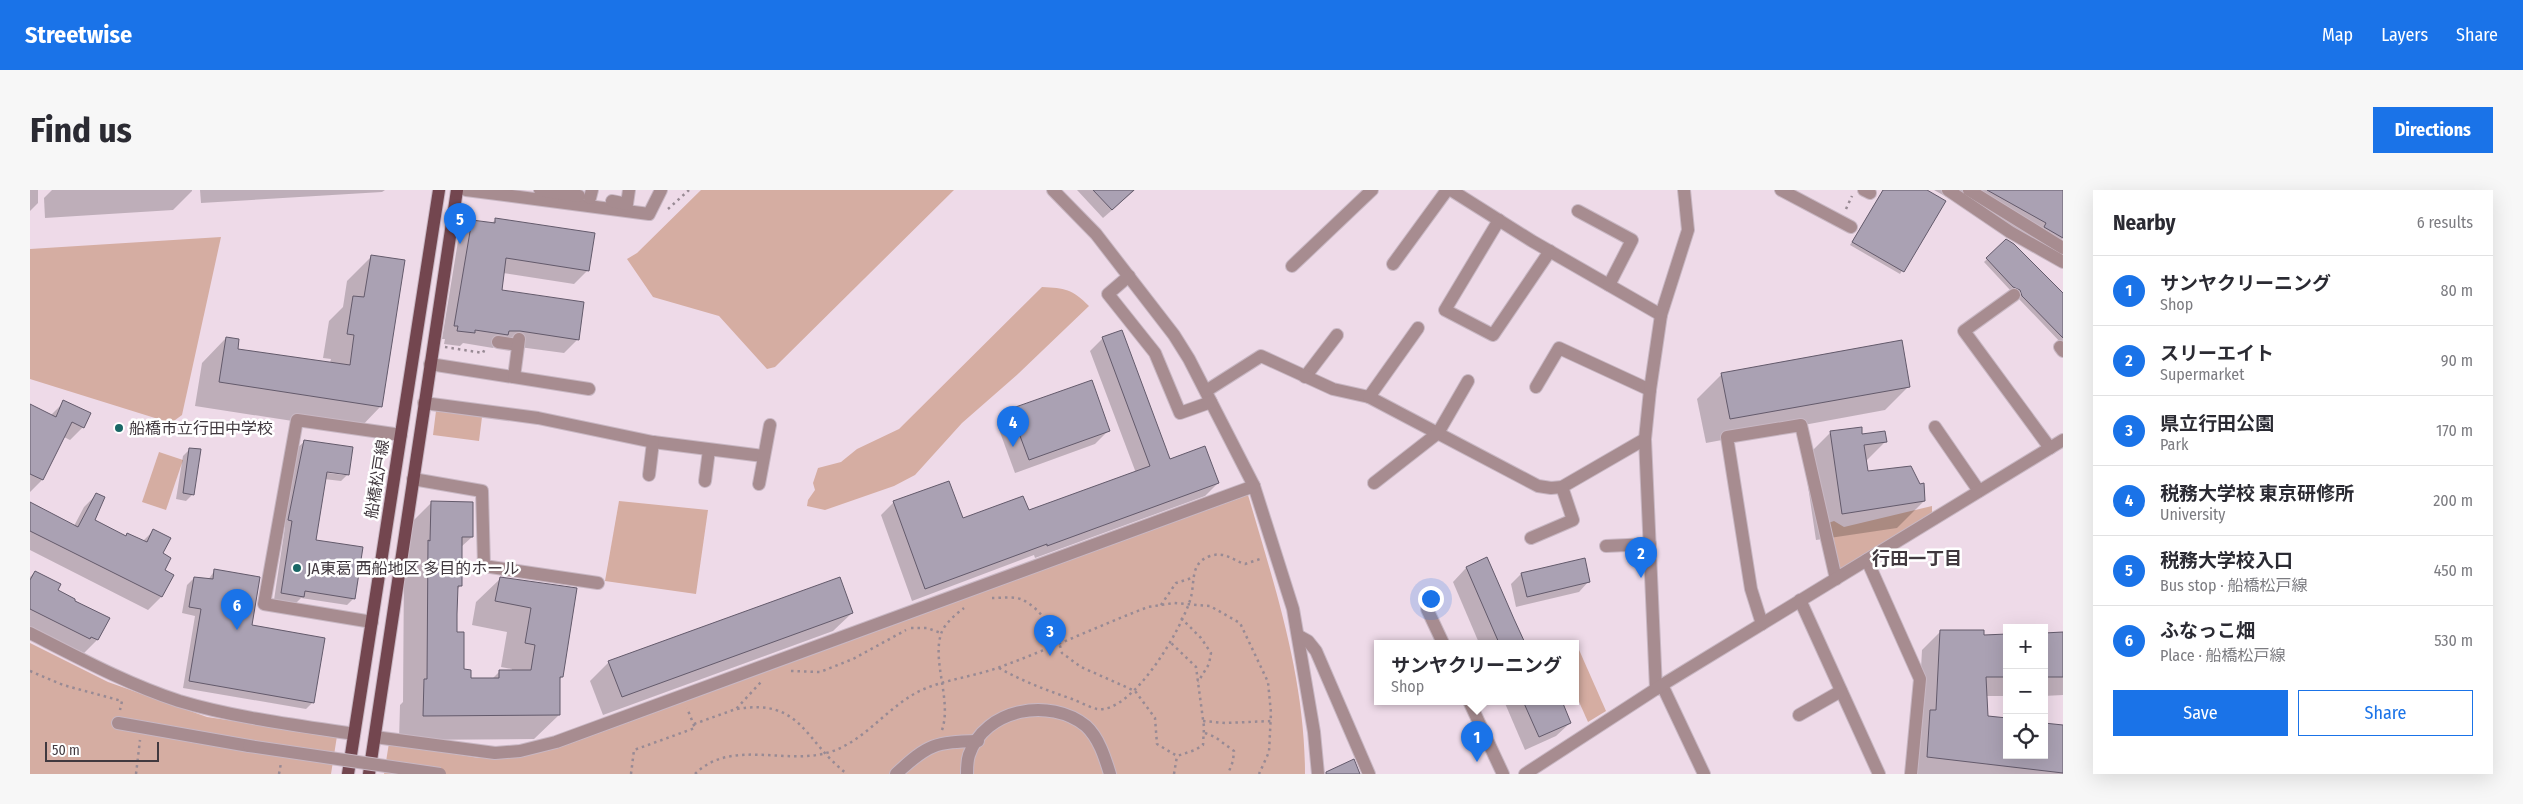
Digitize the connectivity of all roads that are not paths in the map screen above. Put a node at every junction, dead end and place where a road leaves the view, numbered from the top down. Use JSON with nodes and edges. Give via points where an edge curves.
{"nodes":[{"id":1,"x":439,"y":190,"type":"edge"},
{"id":2,"x":457,"y":190,"type":"edge"},
{"id":3,"x":466,"y":190,"type":"edge"},
{"id":4,"x":540,"y":190,"type":"edge"},
{"id":5,"x":629,"y":190,"type":"edge"},
{"id":6,"x":661,"y":190,"type":"edge"},
{"id":7,"x":1053,"y":190,"type":"edge"},
{"id":8,"x":1372,"y":190,"type":"edge"},
{"id":9,"x":1449,"y":190,"type":"edge"},
{"id":10,"x":1684,"y":190,"type":"edge"},
{"id":11,"x":1781,"y":190,"type":"edge"},
{"id":12,"x":1948,"y":190,"type":"edge"},
{"id":13,"x":1968,"y":190,"type":"edge"},
{"id":14,"x":591,"y":194,"type":"edge"},
{"id":15,"x":1578,"y":211,"type":"dead end"},
{"id":16,"x":1499,"y":220,"type":"junction"},
{"id":17,"x":1845,"y":224,"type":"road end"},
{"id":18,"x":2063,"y":248,"type":"edge"},
{"id":19,"x":1550,"y":251,"type":"junction"},
{"id":20,"x":2063,"y":262,"type":"edge"},
{"id":21,"x":1393,"y":264,"type":"dead end"},
{"id":22,"x":1292,"y":266,"type":"dead end"},
{"id":23,"x":1129,"y":276,"type":"junction"},
{"id":24,"x":1609,"y":286,"type":"junction"},
{"id":25,"x":2014,"y":295,"type":"dead end"},
{"id":26,"x":1661,"y":315,"type":"junction"},
{"id":27,"x":1418,"y":328,"type":"dead end"},
{"id":28,"x":1337,"y":335,"type":"dead end"},
{"id":29,"x":498,"y":342,"type":"road end"},
{"id":30,"x":430,"y":364,"type":"junction"},
{"id":31,"x":514,"y":377,"type":"junction"},
{"id":32,"x":1305,"y":377,"type":"junction"},
{"id":33,"x":1468,"y":382,"type":"dead end"},
{"id":34,"x":1536,"y":387,"type":"dead end"},
{"id":35,"x":589,"y":388,"type":"dead end"},
{"id":36,"x":1650,"y":390,"type":"junction"},
{"id":37,"x":1208,"y":396,"type":"junction"},
{"id":38,"x":1369,"y":397,"type":"junction"},
{"id":39,"x":424,"y":403,"type":"junction"},
{"id":40,"x":770,"y":425,"type":"dead end"},
{"id":41,"x":1935,"y":427,"type":"dead end"},
{"id":42,"x":1438,"y":433,"type":"junction"},
{"id":43,"x":401,"y":435,"type":"junction"},
{"id":44,"x":1645,"y":439,"type":"junction"},
{"id":45,"x":2063,"y":440,"type":"edge"},
{"id":46,"x":654,"y":442,"type":"junction"},
{"id":47,"x":2050,"y":448,"type":"junction"},
{"id":48,"x":709,"y":450,"type":"junction"},
{"id":49,"x":763,"y":456,"type":"junction"},
{"id":50,"x":649,"y":476,"type":"dead end"},
{"id":51,"x":413,"y":479,"type":"junction"},
{"id":52,"x":705,"y":481,"type":"dead end"},
{"id":53,"x":1374,"y":482,"type":"dead end"},
{"id":54,"x":759,"y":484,"type":"dead end"},
{"id":55,"x":1254,"y":486,"type":"junction"},
{"id":56,"x":1562,"y":487,"type":"junction"},
{"id":57,"x":1979,"y":491,"type":"junction"},
{"id":58,"x":1531,"y":538,"type":"dead end"},
{"id":59,"x":1650,"y":544,"type":"junction"},
{"id":60,"x":1606,"y":546,"type":"dead end"},
{"id":61,"x":1867,"y":560,"type":"junction"},
{"id":62,"x":1836,"y":579,"type":"junction"},
{"id":63,"x":598,"y":583,"type":"dead end"},
{"id":64,"x":1800,"y":600,"type":"junction"},
{"id":65,"x":1427,"y":609,"type":"dead end"},
{"id":66,"x":372,"y":622,"type":"junction"},
{"id":67,"x":1762,"y":624,"type":"junction"},
{"id":68,"x":30,"y":633,"type":"edge"},
{"id":69,"x":1299,"y":636,"type":"junction"},
{"id":70,"x":1442,"y":640,"type":"edge"},
{"id":71,"x":1659,"y":687,"type":"junction"},
{"id":72,"x":1841,"y":691,"type":"junction"},
{"id":73,"x":1471,"y":705,"type":"edge"},
{"id":74,"x":1799,"y":715,"type":"dead end"},
{"id":75,"x":118,"y":723,"type":"road end"},
{"id":76,"x":354,"y":734,"type":"junction"},
{"id":77,"x":375,"y":737,"type":"junction"},
{"id":78,"x":978,"y":741,"type":"junction"},
{"id":79,"x":348,"y":774,"type":"edge"},
{"id":80,"x":369,"y":774,"type":"edge"},
{"id":81,"x":440,"y":774,"type":"edge"},
{"id":82,"x":896,"y":774,"type":"edge"},
{"id":83,"x":967,"y":774,"type":"edge"},
{"id":84,"x":1110,"y":774,"type":"edge"},
{"id":85,"x":1318,"y":774,"type":"edge"},
{"id":86,"x":1369,"y":774,"type":"edge"},
{"id":87,"x":1503,"y":774,"type":"edge"},
{"id":88,"x":1525,"y":774,"type":"edge"},
{"id":89,"x":1704,"y":774,"type":"edge"},
{"id":90,"x":1879,"y":774,"type":"edge"},
{"id":91,"x":1911,"y":774,"type":"edge"}],
"edges":[{"from":1,"to":43,"type":"main road","name":"船橋松戸線"},
{"from":2,"to":30,"type":"main road"},
{"from":3,"to":6,"type":"street","via":[[649,214]]},
{"from":4,"to":14,"type":"street"},
{"from":5,"to":14,"type":"street","via":[[627,204]]},
{"from":7,"to":23,"type":"street","via":[[1096,234]]},
{"from":8,"to":22,"type":"street"},
{"from":9,"to":16,"type":"street"},
{"from":9,"to":21,"type":"street"},
{"from":10,"to":26,"type":"street","via":[[1688,230]]},
{"from":11,"to":17,"type":"street"},
{"from":12,"to":20,"type":"street","via":[[2010,232]]},
{"from":13,"to":18,"type":"street"},
{"from":15,"to":24,"type":"street","via":[[1632,240]]},
{"from":16,"to":19,"type":"street"},
{"from":16,"to":19,"type":"street","via":[[1444,310],[1493,335]]},
{"from":19,"to":24,"type":"street"},
{"from":23,"to":37,"type":"street","via":[[1174,335]]},
{"from":23,"to":37,"type":"street","via":[[1108,294],[1155,353],[1180,413]]},
{"from":24,"to":26,"type":"street"},
{"from":25,"to":47,"type":"street","via":[[1964,331]]},
{"from":26,"to":36,"type":"street"},
{"from":27,"to":38,"type":"street"},
{"from":28,"to":32,"type":"street"},
{"from":29,"to":31,"type":"street","via":[[519,342]]},
{"from":30,"to":31,"type":"street"},
{"from":30,"to":39,"type":"main road"},
{"from":31,"to":35,"type":"street"},
{"from":32,"to":37,"type":"street","via":[[1261,356]]},
{"from":32,"to":38,"type":"street","via":[[1333,389]]},
{"from":33,"to":42,"type":"street"},
{"from":34,"to":36,"type":"street","via":[[1559,348]]},
{"from":36,"to":44,"type":"street"},
{"from":37,"to":55,"type":"street"},
{"from":38,"to":42,"type":"street"},
{"from":39,"to":46,"type":"street","via":[[538,418]]},
{"from":39,"to":51,"type":"main road"},
{"from":40,"to":49,"type":"street"},
{"from":41,"to":57,"type":"street"},
{"from":42,"to":53,"type":"street"},
{"from":42,"to":56,"type":"street","via":[[1538,486]]},
{"from":43,"to":66,"type":"main road","name":"船橋松戸線"},
{"from":43,"to":66,"type":"street","via":[[297,420],[264,604]]},
{"from":44,"to":56,"type":"street"},
{"from":44,"to":59,"type":"street"},
{"from":45,"to":47,"type":"street"},
{"from":46,"to":48,"type":"street"},
{"from":46,"to":50,"type":"street"},
{"from":47,"to":57,"type":"street"},
{"from":48,"to":49,"type":"street"},
{"from":48,"to":52,"type":"street"},
{"from":49,"to":54,"type":"street"},
{"from":51,"to":63,"type":"street","via":[[482,491],[484,566]]},
{"from":51,"to":77,"type":"main road"},
{"from":55,"to":69,"type":"street"},
{"from":55,"to":77,"type":"street","via":[[556,742],[520,752],[470,750]]},
{"from":56,"to":58,"type":"street","via":[[1573,520]]},
{"from":57,"to":61,"type":"street"},
{"from":59,"to":60,"type":"street"},
{"from":59,"to":71,"type":"street"},
{"from":61,"to":62,"type":"street"},
{"from":61,"to":91,"type":"street","via":[[1920,679]]},
{"from":62,"to":64,"type":"street"},
{"from":62,"to":67,"type":"street","via":[[1801,425],[1726,437],[1751,589]]},
{"from":64,"to":67,"type":"street"},
{"from":64,"to":72,"type":"street"},
{"from":65,"to":70,"type":"street"},
{"from":66,"to":76,"type":"main road","name":"船橋松戸線"},
{"from":67,"to":71,"type":"street"},
{"from":68,"to":76,"type":"street","via":[[119,678],[178,700],[225,713]]},
{"from":69,"to":85,"type":"street"},
{"from":69,"to":86,"type":"street","via":[[1316,651]]},
{"from":71,"to":88,"type":"street"},
{"from":71,"to":89,"type":"street"},
{"from":72,"to":74,"type":"street"},
{"from":72,"to":90,"type":"street"},
{"from":73,"to":87,"type":"street"},
{"from":75,"to":81,"type":"street","bridge":true},
{"from":76,"to":79,"type":"main road","name":"船橋松戸線"},
{"from":77,"to":80,"type":"main road"},
{"from":78,"to":82,"type":"street","via":[[926,748]]},
{"from":78,"to":83,"type":"street","via":[[969,754]]},
{"from":78,"to":84,"type":"street","via":[[984,730],[1007,715],[1035,709],[1063,713],[1086,727],[1103,751]]}]}
